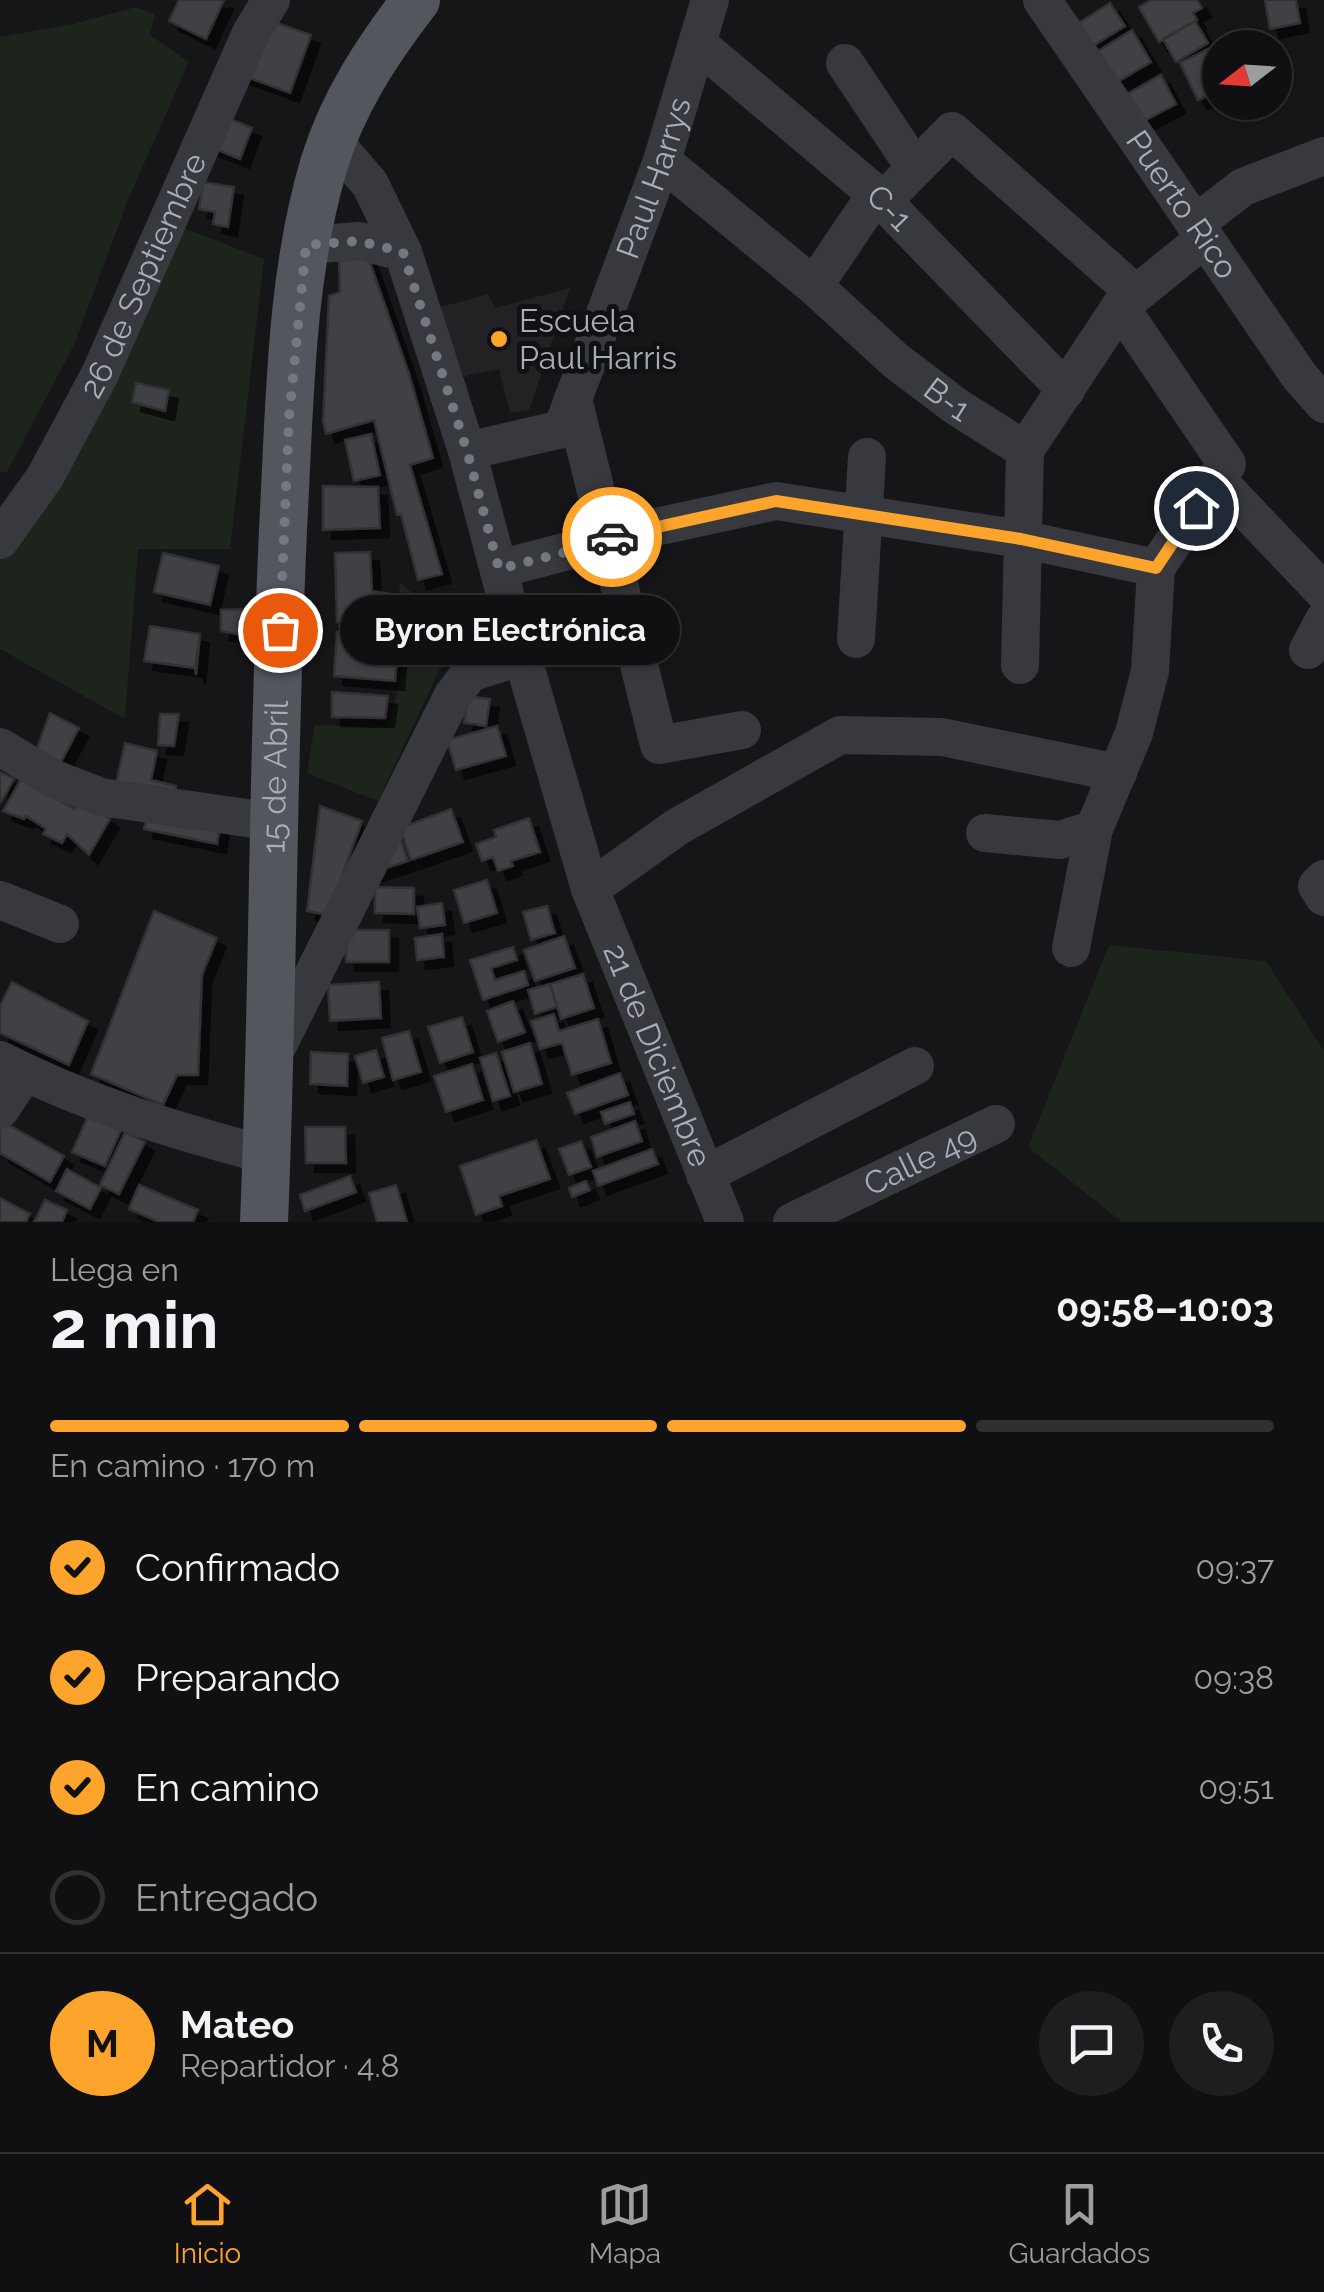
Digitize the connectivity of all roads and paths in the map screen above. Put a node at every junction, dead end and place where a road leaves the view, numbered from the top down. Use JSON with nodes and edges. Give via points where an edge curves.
{"nodes":[{"id":1,"x":271,"y":0,"type":"edge"},
{"id":2,"x":416,"y":0,"type":"edge"},
{"id":3,"x":710,"y":0,"type":"edge"},
{"id":4,"x":1042,"y":0,"type":"edge"},
{"id":5,"x":698,"y":44,"type":"junction"},
{"id":6,"x":845,"y":62,"type":"dead end"},
{"id":7,"x":333,"y":141,"type":"junction"},
{"id":8,"x":1324,"y":156,"type":"edge"},
{"id":9,"x":662,"y":161,"type":"junction"},
{"id":10,"x":916,"y":168,"type":"junction"},
{"id":11,"x":879,"y":198,"type":"junction"},
{"id":12,"x":1200,"y":232,"type":"junction"},
{"id":13,"x":306,"y":245,"type":"junction"},
{"id":14,"x":403,"y":252,"type":"junction"},
{"id":15,"x":814,"y":286,"type":"junction"},
{"id":16,"x":1128,"y":300,"type":"junction"},
{"id":17,"x":1316,"y":382,"type":"edge"},
{"id":18,"x":1066,"y":390,"type":"junction"},
{"id":19,"x":572,"y":399,"type":"junction"},
{"id":20,"x":1025,"y":450,"type":"junction"},
{"id":21,"x":467,"y":451,"type":"junction"},
{"id":22,"x":867,"y":457,"type":"dead end"},
{"id":23,"x":1216,"y":479,"type":"junction"},
{"id":24,"x":864,"y":512,"type":"junction"},
{"id":25,"x":1021,"y":539,"type":"junction"},
{"id":26,"x":0,"y":540,"type":"edge"},
{"id":27,"x":606,"y":540,"type":"junction"},
{"id":28,"x":1156,"y":568,"type":"junction"},
{"id":29,"x":499,"y":569,"type":"junction"},
{"id":30,"x":1324,"y":592,"type":"edge"},
{"id":31,"x":856,"y":639,"type":"dead end"},
{"id":32,"x":522,"y":656,"type":"junction"},
{"id":33,"x":1020,"y":665,"type":"dead end"},
{"id":34,"x":742,"y":730,"type":"dead end"},
{"id":35,"x":0,"y":747,"type":"edge"},
{"id":36,"x":1118,"y":773,"type":"junction"},
{"id":37,"x":274,"y":822,"type":"junction"},
{"id":38,"x":1094,"y":828,"type":"junction"},
{"id":39,"x":985,"y":833,"type":"dead end"},
{"id":40,"x":1324,"y":879,"type":"edge"},
{"id":41,"x":590,"y":889,"type":"junction"},
{"id":42,"x":1324,"y":898,"type":"edge"},
{"id":43,"x":0,"y":900,"type":"edge"},
{"id":44,"x":60,"y":924,"type":"dead end"},
{"id":45,"x":1071,"y":948,"type":"dead end"},
{"id":46,"x":270,"y":1059,"type":"junction"},
{"id":47,"x":915,"y":1066,"type":"dead end"},
{"id":48,"x":12,"y":1067,"type":"edge"},
{"id":49,"x":0,"y":1110,"type":"edge"},
{"id":50,"x":996,"y":1124,"type":"dead end"},
{"id":51,"x":267,"y":1155,"type":"junction"},
{"id":52,"x":705,"y":1175,"type":"junction"},
{"id":53,"x":264,"y":1222,"type":"edge"},
{"id":54,"x":725,"y":1222,"type":"edge"},
{"id":55,"x":792,"y":1222,"type":"edge"}],
"edges":[{"from":1,"to":26,"type":"street","name":"26 de Septiembre","via":[[92,389],[45,477]]},
{"from":2,"to":7,"type":"main road","name":"15 de Abril","via":[[351,96]]},
{"from":3,"to":5,"type":"street","name":"Paul Harrys"},
{"from":4,"to":12,"type":"street","name":"Puerto Rico"},
{"from":5,"to":9,"type":"street","name":"Paul Harrys"},
{"from":5,"to":11,"type":"street","name":"C-1"},
{"from":6,"to":10,"type":"street"},
{"from":7,"to":13,"type":"main road","name":"15 de Abril"},
{"from":7,"to":14,"type":"street","name":"21 de Diciembre","via":[[370,184]]},
{"from":8,"to":12,"type":"street","via":[[1243,186]]},
{"from":9,"to":15,"type":"street","name":"B-1"},
{"from":9,"to":19,"type":"street","name":"Paul Harrys"},
{"from":10,"to":11,"type":"street"},
{"from":10,"to":16,"type":"street","via":[[952,132]]},
{"from":11,"to":15,"type":"street"},
{"from":11,"to":18,"type":"street","name":"C-1"},
{"from":12,"to":16,"type":"street"},
{"from":12,"to":17,"type":"street","name":"Puerto Rico"},
{"from":13,"to":14,"type":"street","via":[[359,241]]},
{"from":13,"to":37,"type":"main road","name":"15 de Abril","via":[[289,418]]},
{"from":14,"to":21,"type":"street","name":"21 de Diciembre"},
{"from":15,"to":20,"type":"street","name":"B-1","via":[[957,408]]},
{"from":16,"to":18,"type":"street"},
{"from":16,"to":23,"type":"street","via":[[1226,464]]},
{"from":18,"to":20,"type":"street"},
{"from":19,"to":21,"type":"street","name":"Paul Harrys","via":[[562,429]]},
{"from":19,"to":27,"type":"street"},
{"from":20,"to":25,"type":"street"},
{"from":21,"to":29,"type":"street","name":"21 de Diciembre"},
{"from":22,"to":24,"type":"street"},
{"from":23,"to":28,"type":"street"},
{"from":23,"to":30,"type":"street"},
{"from":24,"to":25,"type":"street"},
{"from":24,"to":27,"type":"street","via":[[776,501]]},
{"from":24,"to":31,"type":"street"},
{"from":25,"to":28,"type":"street"},
{"from":25,"to":33,"type":"street"},
{"from":27,"to":29,"type":"street"},
{"from":27,"to":34,"type":"street","via":[[659,746]]},
{"from":28,"to":36,"type":"street","via":[[1150,670]]},
{"from":29,"to":32,"type":"street","name":"21 de Diciembre"},
{"from":32,"to":41,"type":"street","name":"21 de Diciembre"},
{"from":32,"to":46,"type":"street","via":[[470,673],[452,694]]},
{"from":35,"to":37,"type":"street","via":[[101,797]]},
{"from":36,"to":38,"type":"street"},
{"from":36,"to":41,"type":"street","via":[[942,737],[840,735],[677,828]]},
{"from":37,"to":46,"type":"main road","name":"15 de Abril"},
{"from":38,"to":39,"type":"street","via":[[1060,840]]},
{"from":38,"to":45,"type":"street"},
{"from":40,"to":42,"type":"street","via":[[1317,886]]},
{"from":41,"to":52,"type":"street","name":"21 de Diciembre"},
{"from":43,"to":44,"type":"street"},
{"from":46,"to":51,"type":"main road","name":"15 de Abril"},
{"from":47,"to":52,"type":"street"},
{"from":48,"to":49,"type":"street"},
{"from":48,"to":51,"type":"street","via":[[185,1134]]},
{"from":50,"to":55,"type":"street","name":"Calle 49"},
{"from":51,"to":53,"type":"main road","name":"15 de Abril"},
{"from":52,"to":54,"type":"street","name":"21 de Diciembre"}]}
